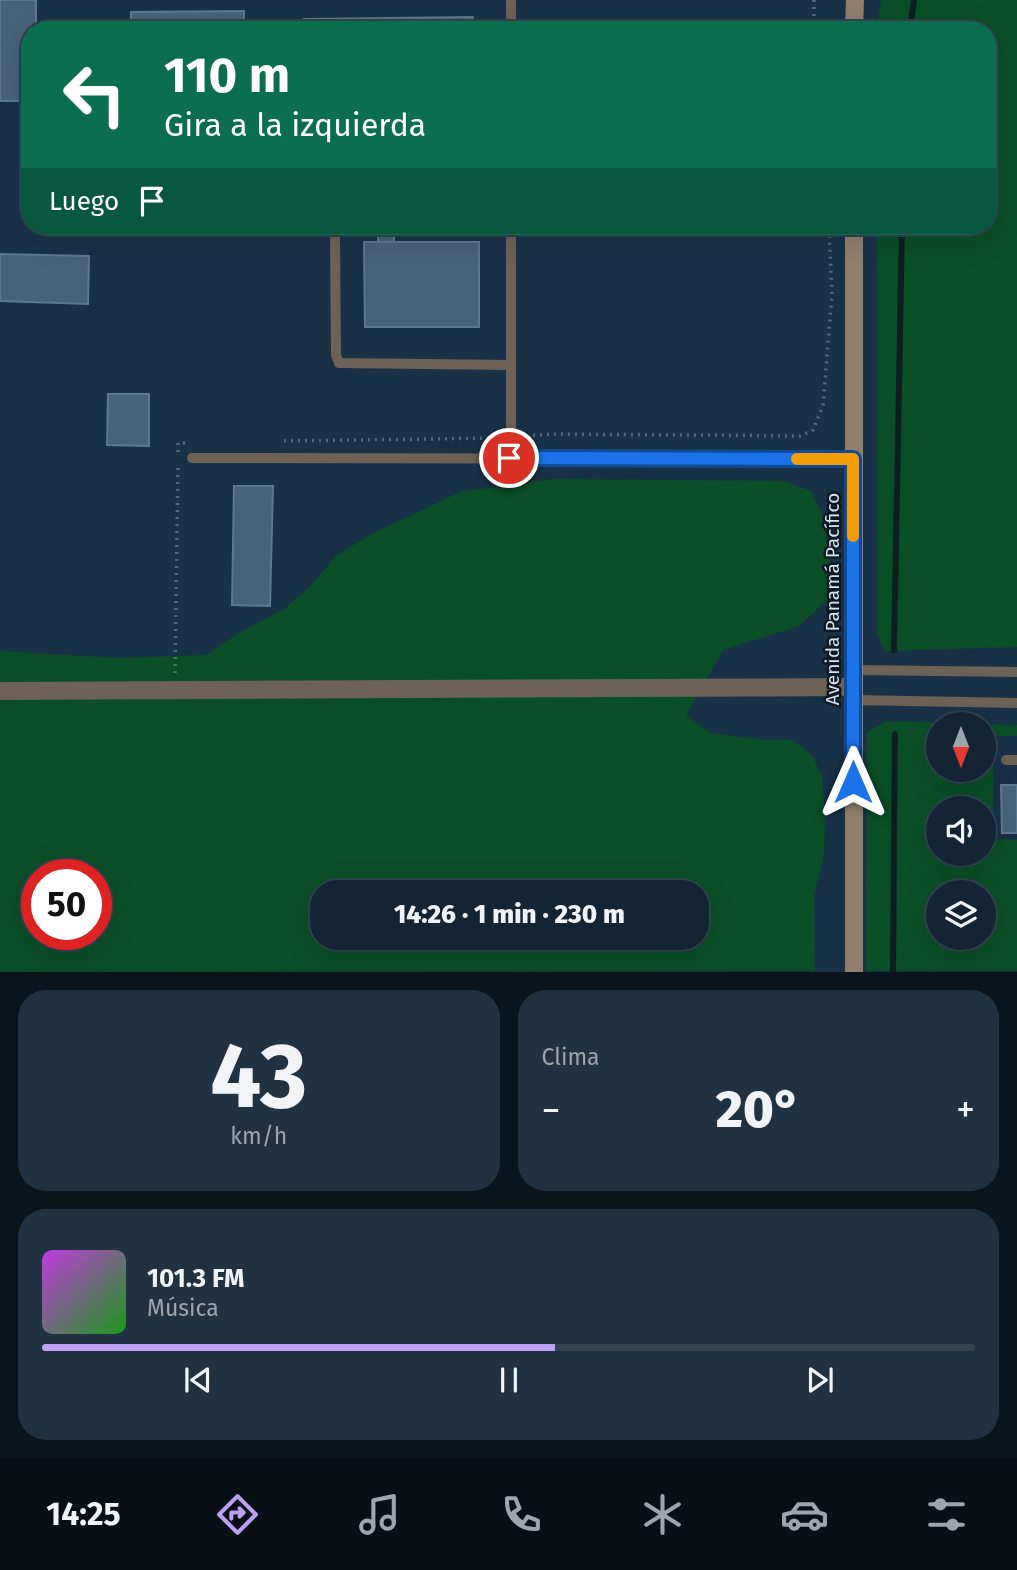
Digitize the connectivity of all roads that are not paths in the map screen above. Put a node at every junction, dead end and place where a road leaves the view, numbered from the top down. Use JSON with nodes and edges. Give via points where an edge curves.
{"nodes":[{"id":1,"x":511,"y":0,"type":"edge"},
{"id":2,"x":854,"y":0,"type":"edge"},
{"id":3,"x":511,"y":21,"type":"edge"},
{"id":4,"x":854,"y":21,"type":"edge"},
{"id":5,"x":335,"y":235,"type":"edge"},
{"id":6,"x":511,"y":235,"type":"edge"},
{"id":7,"x":854,"y":235,"type":"edge"},
{"id":8,"x":510,"y":365,"type":"junction"},
{"id":9,"x":192,"y":458,"type":"dead end"},
{"id":10,"x":509,"y":458,"type":"junction"},
{"id":11,"x":853,"y":459,"type":"junction"},
{"id":12,"x":1017,"y":672,"type":"edge"},
{"id":13,"x":853,"y":686,"type":"junction"},
{"id":14,"x":0,"y":691,"type":"edge"},
{"id":15,"x":1017,"y":704,"type":"edge"},
{"id":16,"x":854,"y":971,"type":"edge"}],
"edges":[{"from":1,"to":3,"type":"lane"},
{"from":2,"to":4,"type":"main road"},
{"from":5,"to":8,"type":"lane","via":[[339,363]]},
{"from":6,"to":8,"type":"lane"},
{"from":7,"to":11,"type":"main road","name":"Avenida Panamá Pacífico"},
{"from":8,"to":10,"type":"lane"},
{"from":9,"to":10,"type":"lane"},
{"from":10,"to":11,"type":"lane"},
{"from":11,"to":13,"type":"main road","name":"Avenida Panamá Pacífico"},
{"from":12,"to":13,"type":"lane"},
{"from":13,"to":14,"type":"street"},
{"from":13,"to":15,"type":"lane"},
{"from":13,"to":16,"type":"main road","name":"Avenida Panamá Pacífico"}]}
